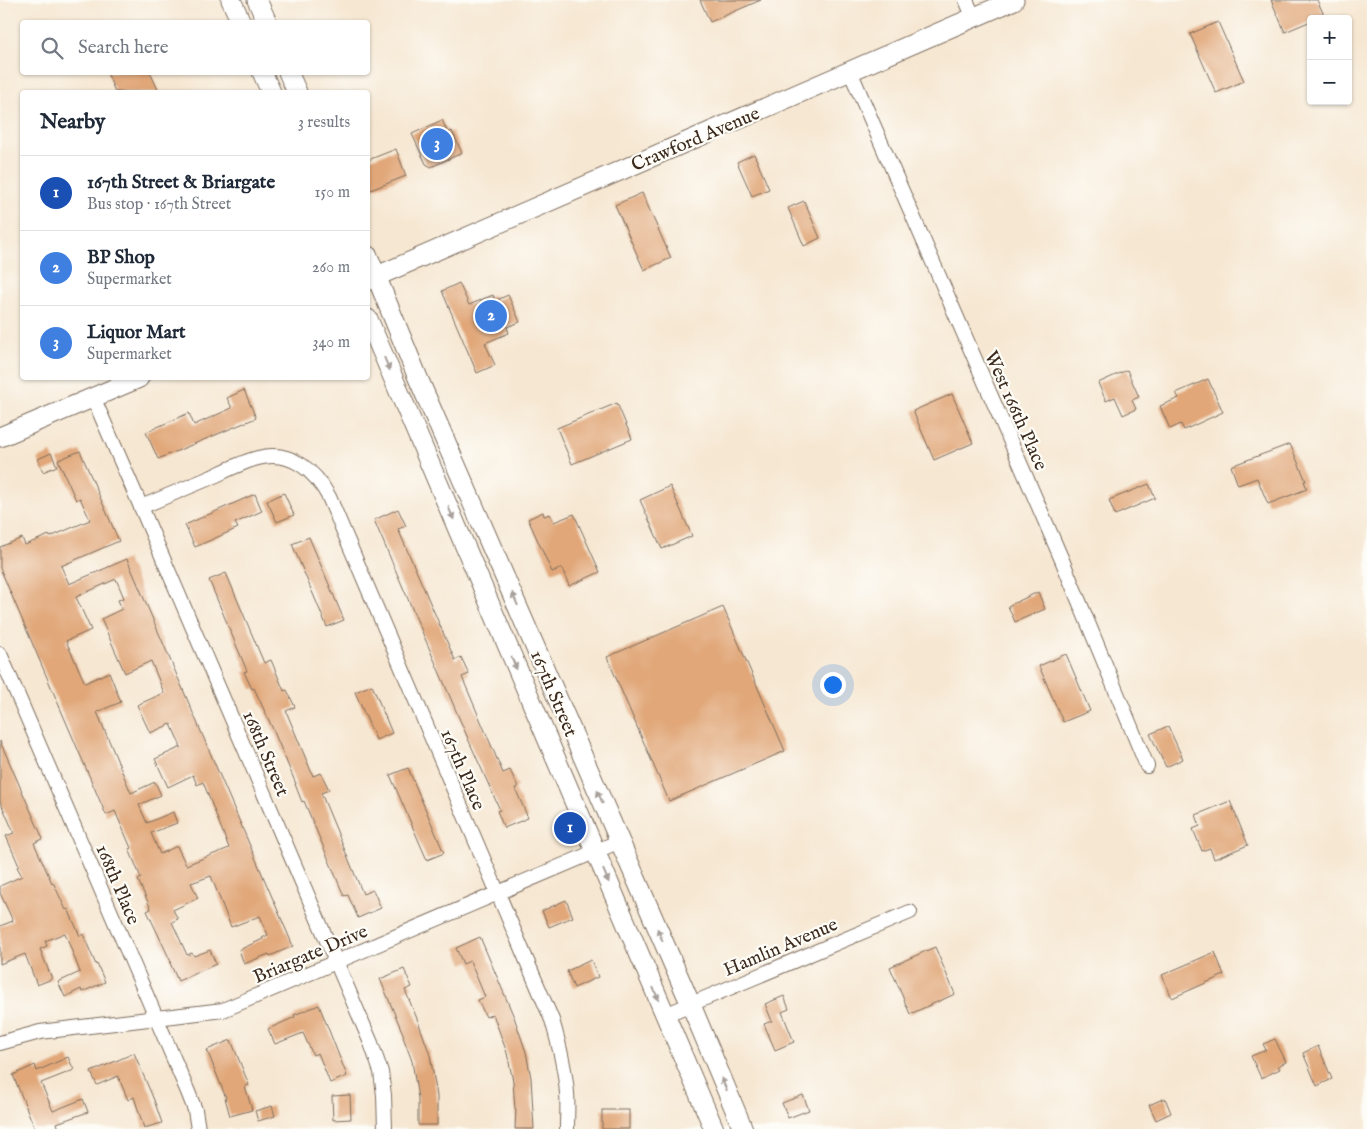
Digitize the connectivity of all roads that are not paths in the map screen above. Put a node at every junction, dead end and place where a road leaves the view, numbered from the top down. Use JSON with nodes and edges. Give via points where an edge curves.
{"nodes":[{"id":1,"x":231,"y":0,"type":"edge"},
{"id":2,"x":257,"y":0,"type":"edge"},
{"id":3,"x":966,"y":0,"type":"edge"},
{"id":4,"x":1014,"y":0,"type":"edge"},
{"id":5,"x":974,"y":18,"type":"junction"},
{"id":6,"x":240,"y":20,"type":"edge"},
{"id":7,"x":266,"y":20,"type":"edge"},
{"id":8,"x":850,"y":71,"type":"junction"},
{"id":9,"x":263,"y":75,"type":"edge"},
{"id":10,"x":289,"y":75,"type":"edge"},
{"id":11,"x":270,"y":90,"type":"edge"},
{"id":12,"x":295,"y":90,"type":"edge"},
{"id":13,"x":372,"y":278,"type":"edge"},
{"id":14,"x":370,"y":324,"type":"edge"},
{"id":15,"x":134,"y":380,"type":"edge"},
{"id":16,"x":93,"y":397,"type":"junction"},
{"id":17,"x":0,"y":437,"type":"edge"},
{"id":18,"x":142,"y":507,"type":"junction"},
{"id":19,"x":0,"y":654,"type":"edge"},
{"id":20,"x":1147,"y":766,"type":"dead end"},
{"id":21,"x":620,"y":841,"type":"junction"},
{"id":22,"x":595,"y":852,"type":"junction"},
{"id":23,"x":497,"y":894,"type":"junction"},
{"id":24,"x":910,"y":912,"type":"dead end"},
{"id":25,"x":336,"y":962,"type":"junction"},
{"id":26,"x":691,"y":1005,"type":"junction"},
{"id":27,"x":665,"y":1016,"type":"junction"},
{"id":28,"x":156,"y":1018,"type":"junction"},
{"id":29,"x":0,"y":1043,"type":"edge"},
{"id":30,"x":198,"y":1129,"type":"edge"},
{"id":31,"x":384,"y":1129,"type":"edge"},
{"id":32,"x":567,"y":1129,"type":"edge"},
{"id":33,"x":714,"y":1129,"type":"edge"},
{"id":34,"x":742,"y":1129,"type":"edge"}],
"edges":[{"from":1,"to":6,"type":"main road"},
{"from":2,"to":7,"type":"main road"},
{"from":3,"to":5,"type":"street"},
{"from":4,"to":5,"type":"main road","name":"Crawford Avenue"},
{"from":5,"to":8,"type":"main road","name":"Crawford Avenue"},
{"from":8,"to":13,"type":"main road","name":"Crawford Avenue"},
{"from":8,"to":20,"type":"street","name":"West 166th Place","via":[[1062,560]]},
{"from":9,"to":11,"type":"main road"},
{"from":10,"to":12,"type":"main road"},
{"from":21,"to":13,"type":"main road","name":"167th Street","one_way":true},
{"from":14,"to":22,"type":"main road","name":"167th Street","one_way":true},
{"from":15,"to":16,"type":"main road"},
{"from":16,"to":17,"type":"main road"},
{"from":16,"to":18,"type":"street","name":"168th Street"},
{"from":18,"to":23,"type":"street","name":"167th Place","via":[[260,457],[293,460],[315,476],[329,497]]},
{"from":18,"to":25,"type":"street","name":"168th Street"},
{"from":19,"to":28,"type":"street","name":"168th Place"},
{"from":21,"to":22,"type":"street","name":"Briargate Drive"},
{"from":26,"to":21,"type":"main road","name":"167th Street","one_way":true},
{"from":22,"to":23,"type":"street","name":"Briargate Drive"},
{"from":22,"to":27,"type":"main road","name":"167th Street","one_way":true},
{"from":23,"to":25,"type":"street","name":"Briargate Drive"},
{"from":23,"to":32,"type":"street","name":"167th Place","via":[[558,1040],[565,1071]]},
{"from":24,"to":26,"type":"street","name":"Hamlin Avenue"},
{"from":25,"to":28,"type":"street","name":"Briargate Drive","via":[[223,1010]]},
{"from":25,"to":31,"type":"street","name":"168th Street","via":[[381,1072]]},
{"from":26,"to":27,"type":"street","name":"Hamlin Avenue"},
{"from":34,"to":26,"type":"main road","name":"167th Street","one_way":true},
{"from":27,"to":33,"type":"main road","name":"167th Street"},
{"from":28,"to":29,"type":"street","name":"Briargate Drive","via":[[40,1032]]},
{"from":28,"to":30,"type":"street","name":"168th Place","via":[[195,1110]]}]}
